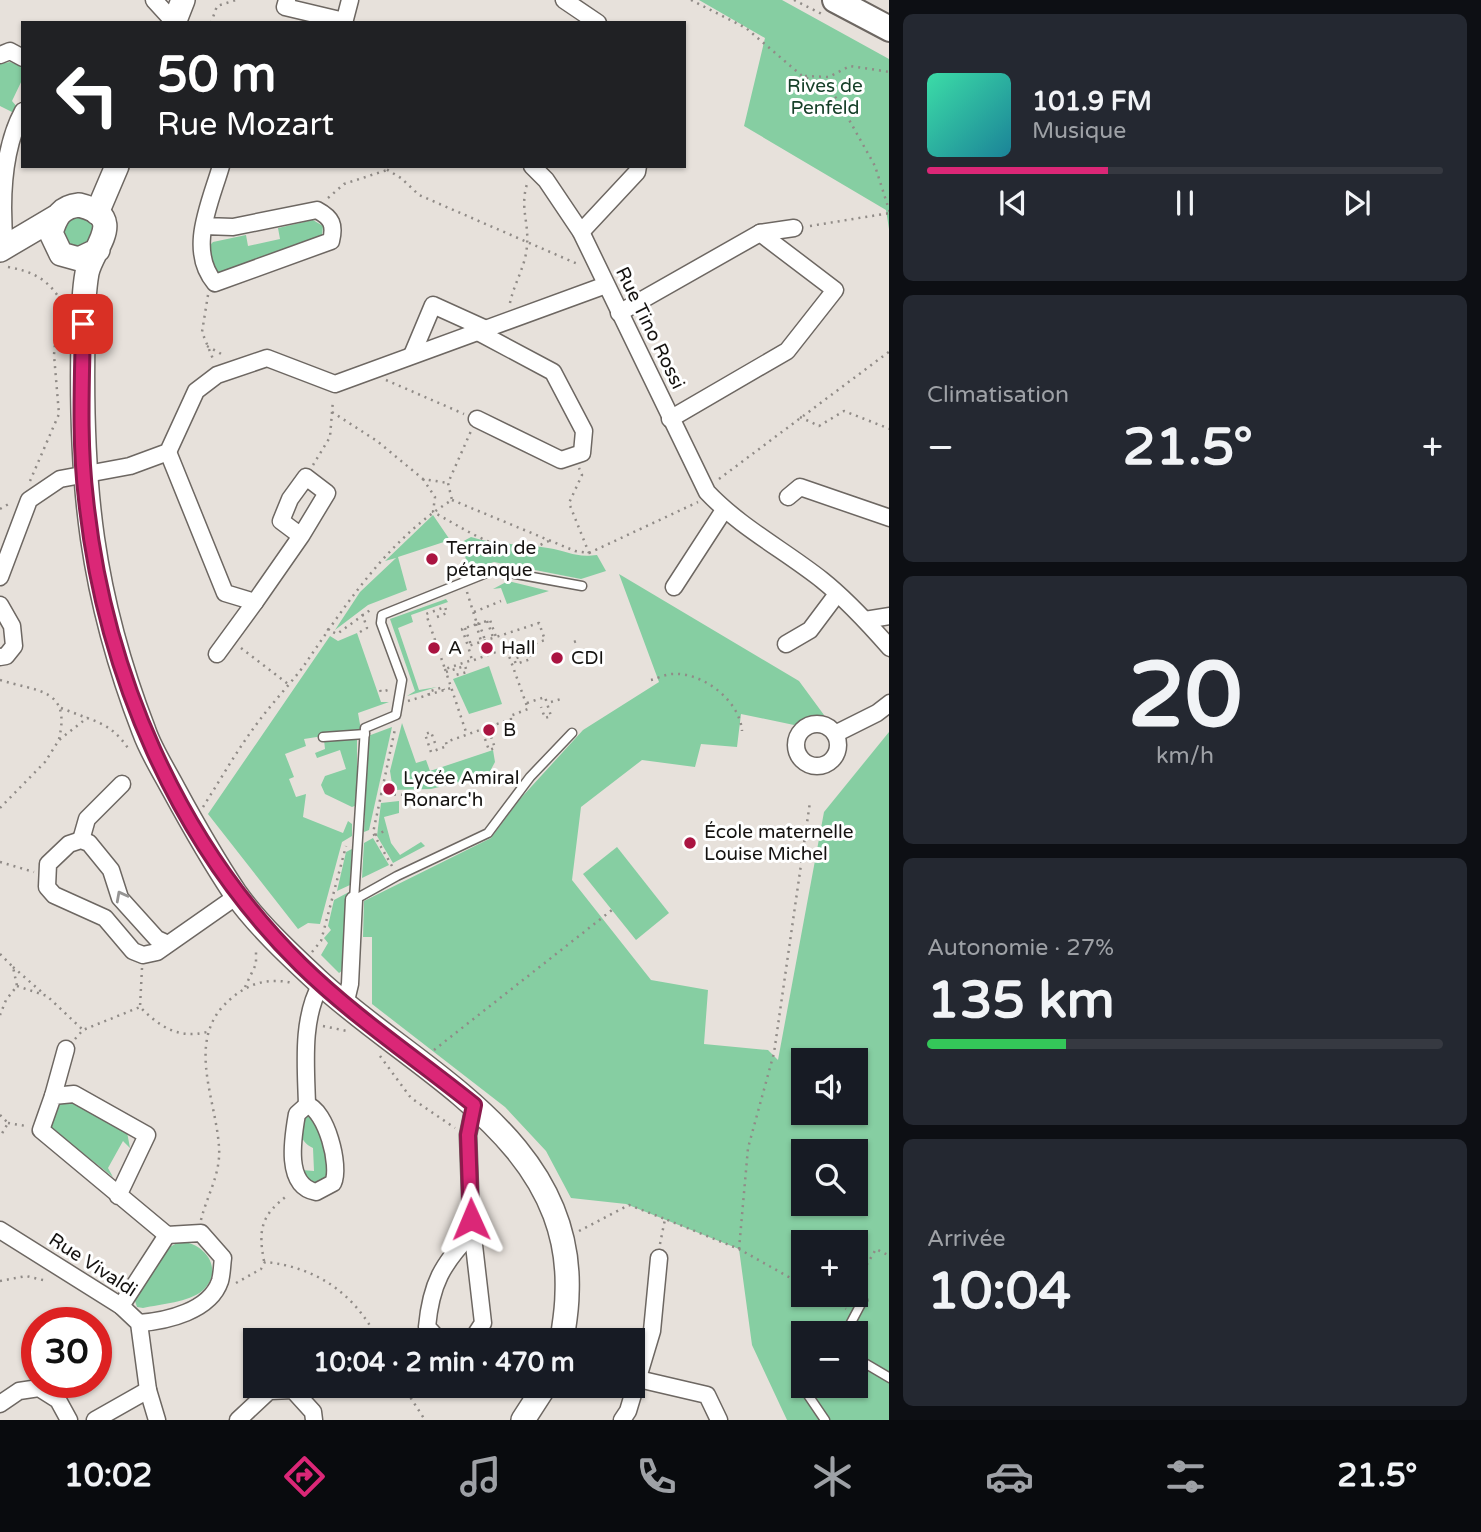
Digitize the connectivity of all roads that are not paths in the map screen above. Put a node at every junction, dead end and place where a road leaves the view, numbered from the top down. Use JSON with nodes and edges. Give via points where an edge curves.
{"nodes":[{"id":1,"x":155,"y":0,"type":"edge"},
{"id":2,"x":183,"y":0,"type":"edge"},
{"id":3,"x":195,"y":0,"type":"edge"},
{"id":4,"x":287,"y":0,"type":"edge"},
{"id":5,"x":350,"y":0,"type":"edge"},
{"id":6,"x":564,"y":0,"type":"edge"},
{"id":7,"x":835,"y":0,"type":"edge"},
{"id":8,"x":174,"y":21,"type":"edge"},
{"id":9,"x":175,"y":21,"type":"edge"},
{"id":10,"x":188,"y":21,"type":"edge"},
{"id":11,"x":340,"y":21,"type":"edge"},
{"id":12,"x":344,"y":21,"type":"edge"},
{"id":13,"x":595,"y":21,"type":"edge"},
{"id":14,"x":889,"y":28,"type":"edge"},
{"id":15,"x":0,"y":55,"type":"edge"},
{"id":16,"x":21,"y":57,"type":"edge"},
{"id":17,"x":21,"y":113,"type":"edge"},
{"id":18,"x":7,"y":125,"type":"edge"},
{"id":19,"x":105,"y":168,"type":"edge"},
{"id":20,"x":116,"y":168,"type":"edge"},
{"id":21,"x":220,"y":168,"type":"edge"},
{"id":22,"x":534,"y":168,"type":"edge"},
{"id":23,"x":638,"y":168,"type":"edge"},
{"id":24,"x":88,"y":209,"type":"junction"},
{"id":25,"x":56,"y":217,"type":"junction"},
{"id":26,"x":204,"y":226,"type":"junction"},
{"id":27,"x":794,"y":229,"type":"road end"},
{"id":28,"x":581,"y":232,"type":"junction"},
{"id":29,"x":760,"y":233,"type":"junction"},
{"id":30,"x":99,"y":250,"type":"junction"},
{"id":31,"x":62,"y":253,"type":"junction"},
{"id":32,"x":2,"y":255,"type":"edge"},
{"id":33,"x":606,"y":285,"type":"junction"},
{"id":34,"x":77,"y":299,"type":"junction"},
{"id":35,"x":619,"y":313,"type":"junction"},
{"id":36,"x":482,"y":330,"type":"junction"},
{"id":37,"x":412,"y":355,"type":"junction"},
{"id":38,"x":477,"y":419,"type":"road end"},
{"id":39,"x":670,"y":419,"type":"junction"},
{"id":40,"x":168,"y":452,"type":"junction"},
{"id":41,"x":85,"y":473,"type":"junction"},
{"id":42,"x":788,"y":498,"type":"dead end"},
{"id":43,"x":724,"y":510,"type":"junction"},
{"id":44,"x":889,"y":518,"type":"edge"},
{"id":45,"x":301,"y":536,"type":"junction"},
{"id":46,"x":0,"y":577,"type":"edge"},
{"id":47,"x":582,"y":586,"type":"dead end"},
{"id":48,"x":674,"y":587,"type":"dead end"},
{"id":49,"x":837,"y":594,"type":"junction"},
{"id":50,"x":255,"y":602,"type":"junction"},
{"id":51,"x":0,"y":605,"type":"edge"},
{"id":52,"x":889,"y":616,"type":"edge"},
{"id":53,"x":865,"y":620,"type":"junction"},
{"id":54,"x":786,"y":645,"type":"dead end"},
{"id":55,"x":889,"y":647,"type":"edge"},
{"id":56,"x":217,"y":654,"type":"dead end"},
{"id":57,"x":0,"y":657,"type":"edge"},
{"id":58,"x":889,"y":704,"type":"edge"},
{"id":59,"x":572,"y":733,"type":"dead end"},
{"id":60,"x":365,"y":734,"type":"junction"},
{"id":61,"x":835,"y":734,"type":"dead end"},
{"id":62,"x":323,"y":737,"type":"dead end"},
{"id":63,"x":122,"y":784,"type":"dead end"},
{"id":64,"x":80,"y":840,"type":"junction"},
{"id":65,"x":237,"y":896,"type":"junction"},
{"id":66,"x":354,"y":900,"type":"junction"},
{"id":67,"x":168,"y":944,"type":"junction"},
{"id":68,"x":321,"y":984,"type":"junction"},
{"id":69,"x":345,"y":1005,"type":"junction"},
{"id":70,"x":66,"y":1049,"type":"road end"},
{"id":71,"x":53,"y":1096,"type":"junction"},
{"id":72,"x":307,"y":1105,"type":"junction"},
{"id":73,"x":474,"y":1105,"type":"junction"},
{"id":74,"x":118,"y":1196,"type":"junction"},
{"id":75,"x":0,"y":1230,"type":"edge"},
{"id":76,"x":472,"y":1233,"type":"junction"},
{"id":77,"x":167,"y":1236,"type":"junction"},
{"id":78,"x":659,"y":1258,"type":"road end"},
{"id":79,"x":121,"y":1306,"type":"junction"},
{"id":80,"x":139,"y":1323,"type":"junction"},
{"id":81,"x":428,"y":1328,"type":"edge"},
{"id":82,"x":480,"y":1328,"type":"edge"},
{"id":83,"x":564,"y":1328,"type":"edge"},
{"id":84,"x":645,"y":1350,"type":"edge"},
{"id":85,"x":868,"y":1365,"type":"edge"},
{"id":86,"x":889,"y":1377,"type":"edge"},
{"id":87,"x":645,"y":1380,"type":"edge"},
{"id":88,"x":148,"y":1390,"type":"junction"},
{"id":89,"x":537,"y":1398,"type":"edge"},
{"id":90,"x":631,"y":1398,"type":"edge"},
{"id":91,"x":810,"y":1398,"type":"edge"},
{"id":92,"x":0,"y":1404,"type":"edge"},
{"id":93,"x":69,"y":1420,"type":"edge"},
{"id":94,"x":95,"y":1420,"type":"edge"},
{"id":95,"x":157,"y":1420,"type":"edge"},
{"id":96,"x":238,"y":1420,"type":"edge"},
{"id":97,"x":314,"y":1420,"type":"edge"},
{"id":98,"x":523,"y":1420,"type":"edge"},
{"id":99,"x":622,"y":1420,"type":"edge"},
{"id":100,"x":719,"y":1420,"type":"edge"},
{"id":101,"x":825,"y":1420,"type":"edge"}],
"edges":[{"from":1,"to":8,"type":"street"},
{"from":2,"to":9,"type":"street"},
{"from":3,"to":10,"type":"street"},
{"from":4,"to":11,"type":"street","via":[[285,7]]},
{"from":5,"to":12,"type":"street"},
{"from":6,"to":13,"type":"street"},
{"from":7,"to":14,"type":"main road"},
{"from":15,"to":16,"type":"street","via":[[10,51]]},
{"from":17,"to":18,"type":"street"},
{"from":18,"to":32,"type":"street"},
{"from":19,"to":24,"type":"street"},
{"from":20,"to":24,"type":"street"},
{"from":21,"to":26,"type":"street"},
{"from":22,"to":28,"type":"street","name":"Rue Tino Rossi"},
{"from":23,"to":28,"type":"street"},
{"from":24,"to":25,"type":"street","via":[[62,210]]},
{"from":24,"to":30,"type":"street","via":[[105,236]]},
{"from":25,"to":31,"type":"street","via":[[51,233]]},
{"from":25,"to":32,"type":"street"},
{"from":26,"to":26,"type":"street","via":[[244,225],[317,210],[329,217],[334,228],[331,241],[215,284],[204,270]]},
{"from":27,"to":29,"type":"street"},
{"from":28,"to":33,"type":"street","name":"Rue Tino Rossi"},
{"from":29,"to":35,"type":"street"},
{"from":29,"to":39,"type":"street","via":[[835,290],[787,351]]},
{"from":30,"to":31,"type":"street","via":[[79,260]]},
{"from":30,"to":34,"type":"street"},
{"from":31,"to":32,"type":"street"},
{"from":31,"to":34,"type":"street"},
{"from":33,"to":35,"type":"street","name":"Rue Tino Rossi"},
{"from":33,"to":36,"type":"street"},
{"from":34,"to":41,"type":"street"},
{"from":35,"to":39,"type":"street","name":"Rue Tino Rossi"},
{"from":36,"to":37,"type":"street"},
{"from":36,"to":37,"type":"street","via":[[433,305]]},
{"from":36,"to":38,"type":"street","via":[[553,372],[584,431],[582,453],[561,460]]},
{"from":37,"to":40,"type":"street","via":[[334,384],[267,358],[217,375],[197,391]]},
{"from":39,"to":43,"type":"street","name":"Rue Tino Rossi","via":[[707,492]]},
{"from":40,"to":41,"type":"street","via":[[130,466]]},
{"from":40,"to":50,"type":"street","via":[[225,593]]},
{"from":41,"to":46,"type":"street","via":[[60,479],[29,500]]},
{"from":41,"to":65,"type":"street","via":[[94,560],[114,644],[145,735]]},
{"from":42,"to":44,"type":"street","via":[[800,487]]},
{"from":43,"to":48,"type":"street"},
{"from":43,"to":49,"type":"street","name":"Rue Tino Rossi"},
{"from":45,"to":45,"type":"street","via":[[281,521],[306,477],[327,493]]},
{"from":45,"to":50,"type":"street"},
{"from":47,"to":60,"type":"lane","via":[[494,570],[387,610],[381,623],[402,680],[398,704],[396,715],[365,729]]},
{"from":49,"to":53,"type":"street","name":"Rue Tino Rossi"},
{"from":49,"to":54,"type":"street","via":[[810,630]]},
{"from":50,"to":56,"type":"street"},
{"from":51,"to":57,"type":"street","via":[[12,626],[14,646]]},
{"from":52,"to":53,"type":"street"},
{"from":53,"to":55,"type":"street","name":"Rue Tino Rossi"},
{"from":58,"to":61,"type":"street"},
{"from":59,"to":66,"type":"lane","via":[[530,777],[488,833]]},
{"from":60,"to":62,"type":"lane"},
{"from":60,"to":66,"type":"lane"},
{"from":63,"to":64,"type":"street","via":[[87,819]]},
{"from":67,"to":64,"type":"street","one_way":true,"via":[[156,939],[120,898],[111,870],[89,843]]},
{"from":64,"to":67,"type":"street","via":[[48,864],[47,887],[54,895],[105,918],[133,951],[143,955]]},
{"from":65,"to":67,"type":"street"},
{"from":65,"to":68,"type":"street","via":[[297,974]]},
{"from":66,"to":69,"type":"street"},
{"from":68,"to":69,"type":"street"},
{"from":68,"to":72,"type":"street","via":[[308,1023]]},
{"from":69,"to":73,"type":"street"},
{"from":70,"to":71,"type":"street"},
{"from":71,"to":74,"type":"street","via":[[41,1130]]},
{"from":71,"to":74,"type":"street","via":[[74,1094],[147,1135]]},
{"from":72,"to":72,"type":"street","via":[[318,1112],[337,1170],[333,1183],[316,1192],[299,1183],[295,1169],[297,1114]]},
{"from":73,"to":76,"type":"street","via":[[468,1135]]},
{"from":73,"to":83,"type":"street","via":[[528,1163],[551,1201],[563,1244],[568,1293]]},
{"from":74,"to":77,"type":"street"},
{"from":75,"to":79,"type":"street","name":"Rue Vivaldi"},
{"from":76,"to":81,"type":"street","via":[[452,1253],[430,1293]]},
{"from":76,"to":82,"type":"street","via":[[483,1323]]},
{"from":77,"to":79,"type":"street"},
{"from":77,"to":80,"type":"street","via":[[201,1233],[223,1258],[220,1282],[208,1300],[193,1309]]},
{"from":78,"to":84,"type":"street","via":[[652,1331]]},
{"from":79,"to":80,"type":"street","name":"Rue Vivaldi"},
{"from":80,"to":88,"type":"street","name":"Rue Vivaldi"},
{"from":85,"to":86,"type":"lane"},
{"from":87,"to":100,"type":"street","via":[[707,1395]]},
{"from":88,"to":94,"type":"street"},
{"from":88,"to":95,"type":"street","name":"Rue Vivaldi"},
{"from":89,"to":98,"type":"street"},
{"from":90,"to":99,"type":"street"},
{"from":91,"to":101,"type":"lane"},
{"from":92,"to":93,"type":"street","via":[[19,1391],[39,1388],[58,1400]]},
{"from":96,"to":97,"type":"street","via":[[269,1391],[293,1391],[313,1412]]}]}
